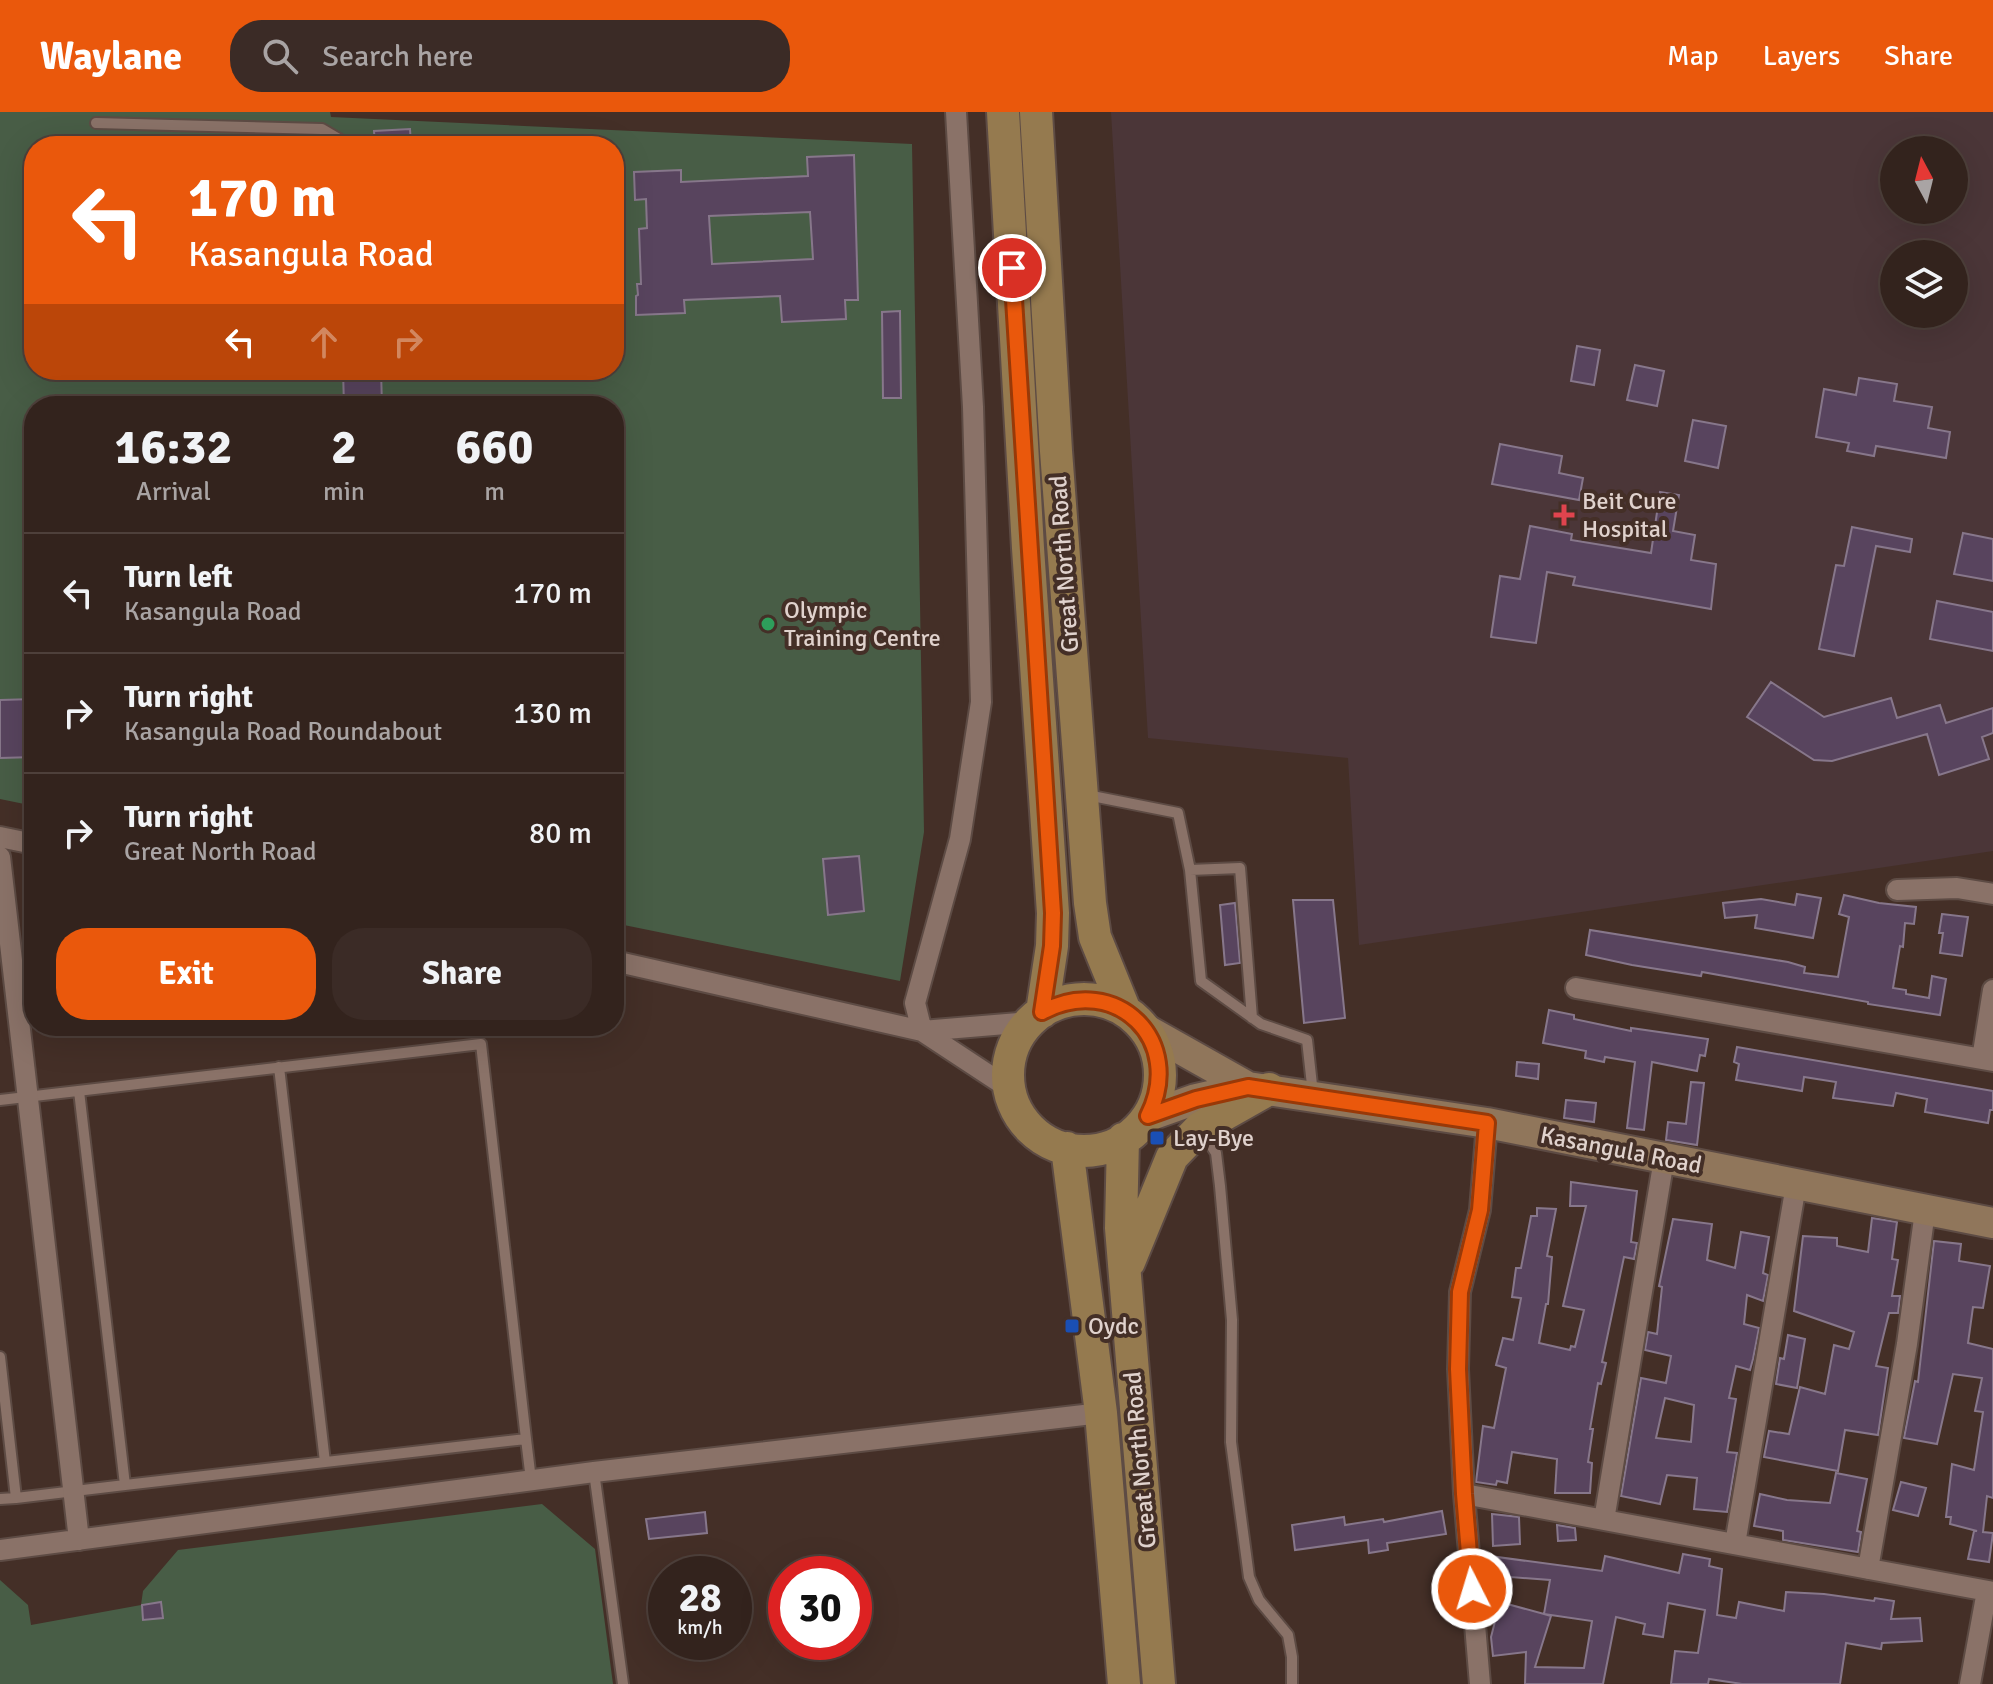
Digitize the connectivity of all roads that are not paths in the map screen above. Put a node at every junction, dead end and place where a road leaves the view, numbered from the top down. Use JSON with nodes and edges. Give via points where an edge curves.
{"nodes":[{"id":1,"x":956,"y":112,"type":"edge"},
{"id":2,"x":1003,"y":112,"type":"edge"},
{"id":3,"x":1036,"y":112,"type":"edge"},
{"id":4,"x":96,"y":123,"type":"dead end"},
{"id":5,"x":334,"y":136,"type":"edge"},
{"id":6,"x":1081,"y":794,"type":"junction"},
{"id":7,"x":0,"y":837,"type":"edge"},
{"id":8,"x":24,"y":842,"type":"edge"},
{"id":9,"x":0,"y":857,"type":"edge"},
{"id":10,"x":1190,"y":870,"type":"junction"},
{"id":11,"x":1897,"y":890,"type":"dead end"},
{"id":12,"x":1993,"y":894,"type":"edge"},
{"id":13,"x":624,"y":963,"type":"edge"},
{"id":14,"x":1576,"y":988,"type":"dead end"},
{"id":15,"x":1993,"y":990,"type":"edge"},
{"id":16,"x":1036,"y":1017,"type":"junction"},
{"id":17,"x":1252,"y":1018,"type":"junction"},
{"id":18,"x":1135,"y":1020,"type":"junction"},
{"id":19,"x":922,"y":1031,"type":"junction"},
{"id":20,"x":1987,"y":1060,"type":"edge"},
{"id":21,"x":279,"y":1067,"type":"junction"},
{"id":22,"x":1259,"y":1088,"type":"junction"},
{"id":23,"x":1010,"y":1089,"type":"junction"},
{"id":24,"x":79,"y":1091,"type":"junction"},
{"id":25,"x":1313,"y":1096,"type":"junction"},
{"id":26,"x":28,"y":1097,"type":"junction"},
{"id":27,"x":0,"y":1100,"type":"edge"},
{"id":28,"x":1148,"y":1116,"type":"junction"},
{"id":29,"x":1487,"y":1123,"type":"junction"},
{"id":30,"x":1200,"y":1128,"type":"junction"},
{"id":31,"x":1123,"y":1139,"type":"junction"},
{"id":32,"x":1067,"y":1148,"type":"junction"},
{"id":33,"x":1664,"y":1159,"type":"junction"},
{"id":34,"x":1796,"y":1185,"type":"junction"},
{"id":35,"x":1925,"y":1211,"type":"junction"},
{"id":36,"x":1993,"y":1223,"type":"edge"},
{"id":37,"x":1124,"y":1274,"type":"junction"},
{"id":38,"x":0,"y":1357,"type":"edge"},
{"id":39,"x":1101,"y":1413,"type":"junction"},
{"id":40,"x":526,"y":1439,"type":"junction"},
{"id":41,"x":325,"y":1462,"type":"junction"},
{"id":42,"x":594,"y":1472,"type":"junction"},
{"id":43,"x":531,"y":1480,"type":"junction"},
{"id":44,"x":125,"y":1485,"type":"junction"},
{"id":45,"x":73,"y":1491,"type":"junction"},
{"id":46,"x":1464,"y":1494,"type":"junction"},
{"id":47,"x":16,"y":1498,"type":"junction"},
{"id":48,"x":0,"y":1499,"type":"edge"},
{"id":49,"x":1604,"y":1520,"type":"junction"},
{"id":50,"x":79,"y":1540,"type":"junction"},
{"id":51,"x":1735,"y":1544,"type":"junction"},
{"id":52,"x":0,"y":1550,"type":"edge"},
{"id":53,"x":1868,"y":1569,"type":"junction"},
{"id":54,"x":1990,"y":1591,"type":"edge"},
{"id":55,"x":623,"y":1684,"type":"edge"},
{"id":56,"x":1124,"y":1684,"type":"edge"},
{"id":57,"x":1159,"y":1684,"type":"edge"},
{"id":58,"x":1292,"y":1684,"type":"edge"},
{"id":59,"x":1480,"y":1684,"type":"edge"},
{"id":60,"x":1970,"y":1684,"type":"edge"}],
"edges":[{"from":1,"to":19,"type":"street","via":[[973,407],[981,702],[960,839],[915,1003]]},
{"from":2,"to":16,"type":"main road","name":"Great North Road","via":[[1053,913],[1052,946]]},
{"from":3,"to":6,"type":"main road","name":"Great North Road"},
{"from":4,"to":5,"type":"lane","via":[[322,129]]},
{"from":6,"to":10,"type":"lane","via":[[1178,813]]},
{"from":6,"to":18,"type":"main road","name":"Great North Road","via":[[1095,937]]},
{"from":7,"to":8,"type":"street"},
{"from":9,"to":26,"type":"street"},
{"from":10,"to":17,"type":"lane","via":[[1201,981]]},
{"from":10,"to":17,"type":"lane","via":[[1240,868]]},
{"from":11,"to":12,"type":"street","via":[[1957,888]]},
{"from":13,"to":19,"type":"street"},
{"from":14,"to":20,"type":"street"},
{"from":15,"to":20,"type":"street"},
{"from":16,"to":18,"type":"main road","via":[[1054,1005],[1083,999],[1112,1004]]},
{"from":16,"to":19,"type":"street"},
{"from":16,"to":23,"type":"main road","via":[[1014,1046]]},
{"from":17,"to":25,"type":"lane","via":[[1307,1040]]},
{"from":18,"to":22,"type":"main road","name":"Kasangula Road"},
{"from":18,"to":28,"type":"main road","via":[[1153,1041],[1160,1066],[1159,1089]]},
{"from":19,"to":23,"type":"street"},
{"from":21,"to":24,"type":"lane"},
{"from":21,"to":40,"type":"lane","via":[[481,1044]]},
{"from":21,"to":41,"type":"lane"},
{"from":22,"to":25,"type":"main road","name":"Kasangula Road"},
{"from":22,"to":28,"type":"main road","name":"Kasangula Road","via":[[1196,1099]]},
{"from":22,"to":30,"type":"main road"},
{"from":23,"to":32,"type":"main road","via":[[1029,1127]]},
{"from":24,"to":26,"type":"lane"},
{"from":24,"to":44,"type":"lane"},
{"from":25,"to":29,"type":"main road","name":"Kasangula Road"},
{"from":26,"to":27,"type":"lane"},
{"from":26,"to":45,"type":"street"},
{"from":28,"to":31,"type":"main road"},
{"from":29,"to":33,"type":"main road","name":"Kasangula Road"},
{"from":29,"to":46,"type":"street","via":[[1480,1210],[1460,1292]]},
{"from":30,"to":37,"type":"main road","via":[[1172,1157]]},
{"from":30,"to":58,"type":"lane","via":[[1216,1153],[1220,1186],[1232,1320],[1231,1442],[1249,1577],[1259,1600],[1288,1635]]},
{"from":31,"to":32,"type":"main road","via":[[1096,1149]]},
{"from":31,"to":37,"type":"main road","name":"Great North Road"},
{"from":32,"to":39,"type":"main road","name":"Great North Road"},
{"from":33,"to":34,"type":"main road","name":"Kasangula Road"},
{"from":33,"to":49,"type":"street"},
{"from":34,"to":35,"type":"main road","name":"Kasangula Road"},
{"from":34,"to":51,"type":"street"},
{"from":35,"to":36,"type":"main road","name":"Kasangula Road"},
{"from":35,"to":53,"type":"street"},
{"from":37,"to":57,"type":"main road","name":"Great North Road"},
{"from":38,"to":47,"type":"lane"},
{"from":39,"to":42,"type":"street"},
{"from":39,"to":56,"type":"main road","name":"Great North Road"},
{"from":40,"to":41,"type":"lane"},
{"from":40,"to":43,"type":"lane"},
{"from":41,"to":44,"type":"lane"},
{"from":42,"to":43,"type":"street"},
{"from":42,"to":55,"type":"lane"},
{"from":43,"to":50,"type":"street"},
{"from":44,"to":45,"type":"lane"},
{"from":45,"to":47,"type":"lane"},
{"from":45,"to":50,"type":"street"},
{"from":46,"to":49,"type":"street"},
{"from":46,"to":59,"type":"street"},
{"from":47,"to":48,"type":"lane"},
{"from":49,"to":51,"type":"street"},
{"from":50,"to":52,"type":"street"},
{"from":51,"to":53,"type":"street"},
{"from":53,"to":54,"type":"street"},
{"from":54,"to":60,"type":"street"}]}
